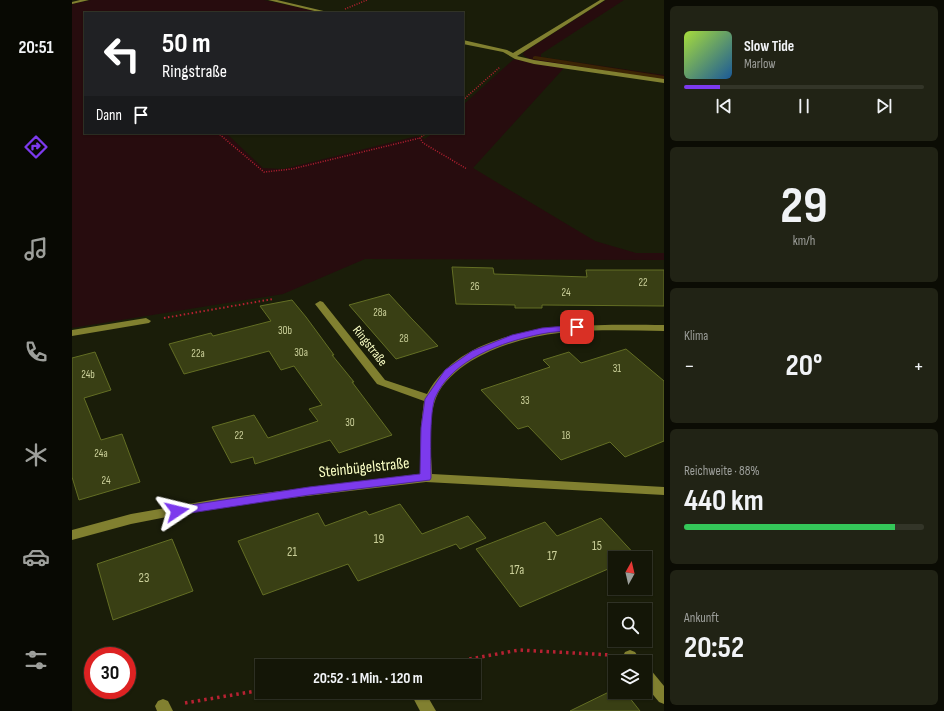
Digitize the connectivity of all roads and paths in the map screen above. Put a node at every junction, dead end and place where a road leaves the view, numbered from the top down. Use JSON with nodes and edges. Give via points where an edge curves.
{"nodes":[{"id":1,"x":87,"y":0,"type":"edge"},
{"id":2,"x":270,"y":0,"type":"edge"},
{"id":3,"x":367,"y":0,"type":"edge"},
{"id":4,"x":603,"y":0,"type":"edge"},
{"id":5,"x":72,"y":3,"type":"edge"},
{"id":6,"x":342,"y":10,"type":"dead end"},
{"id":7,"x":325,"y":12,"type":"edge"},
{"id":8,"x":464,"y":42,"type":"edge"},
{"id":9,"x":514,"y":55,"type":"junction"},
{"id":10,"x":664,"y":81,"type":"edge"},
{"id":11,"x":464,"y":99,"type":"edge"},
{"id":12,"x":219,"y":134,"type":"edge"},
{"id":13,"x":425,"y":134,"type":"edge"},
{"id":14,"x":420,"y":138,"type":"junction"},
{"id":15,"x":467,"y":169,"type":"dead end"},
{"id":16,"x":273,"y":299,"type":"dead end"},
{"id":17,"x":320,"y":304,"type":"dead end"},
{"id":18,"x":146,"y":321,"type":"joint"},
{"id":19,"x":664,"y":328,"type":"edge"},
{"id":20,"x":72,"y":332,"type":"edge"},
{"id":21,"x":430,"y":399,"type":"junction"},
{"id":22,"x":426,"y":478,"type":"junction"},
{"id":23,"x":664,"y":491,"type":"edge"},
{"id":24,"x":72,"y":534,"type":"edge"},
{"id":25,"x":608,"y":657,"type":"edge"},
{"id":26,"x":470,"y":659,"type":"edge"},
{"id":27,"x":652,"y":682,"type":"edge"},
{"id":28,"x":255,"y":691,"type":"edge"},
{"id":29,"x":664,"y":697,"type":"edge"},
{"id":30,"x":421,"y":699,"type":"edge"},
{"id":31,"x":164,"y":709,"type":"edge"},
{"id":32,"x":428,"y":711,"type":"edge"}],
"edges":[{"from":1,"to":5,"type":"street"},
{"from":2,"to":7,"type":"street"},
{"from":3,"to":6,"type":"path"},
{"from":4,"to":9,"type":"street"},
{"from":8,"to":9,"type":"street"},
{"from":9,"to":10,"type":"street","via":[[534,62]]},
{"from":9,"to":11,"type":"path"},
{"from":12,"to":14,"type":"path","via":[[264,172],[292,169]]},
{"from":13,"to":14,"type":"path"},
{"from":14,"to":15,"type":"path","via":[[423,143]]},
{"from":16,"to":18,"type":"path"},
{"from":17,"to":21,"type":"street","name":"Ringstraße","via":[[381,382]]},
{"from":18,"to":20,"type":"street"},
{"from":19,"to":21,"type":"street","via":[[577,327],[515,337],[476,353],[448,372]]},
{"from":21,"to":22,"type":"street","via":[[426,428]]},
{"from":22,"to":23,"type":"street","name":"Steinbügelstraße"},
{"from":22,"to":24,"type":"street","name":"Steinbügelstraße","via":[[223,502],[131,519]]},
{"from":25,"to":26,"type":"path","via":[[519,650]]},
{"from":27,"to":29,"type":"street"},
{"from":28,"to":31,"type":"path"},
{"from":30,"to":32,"type":"street"}]}
